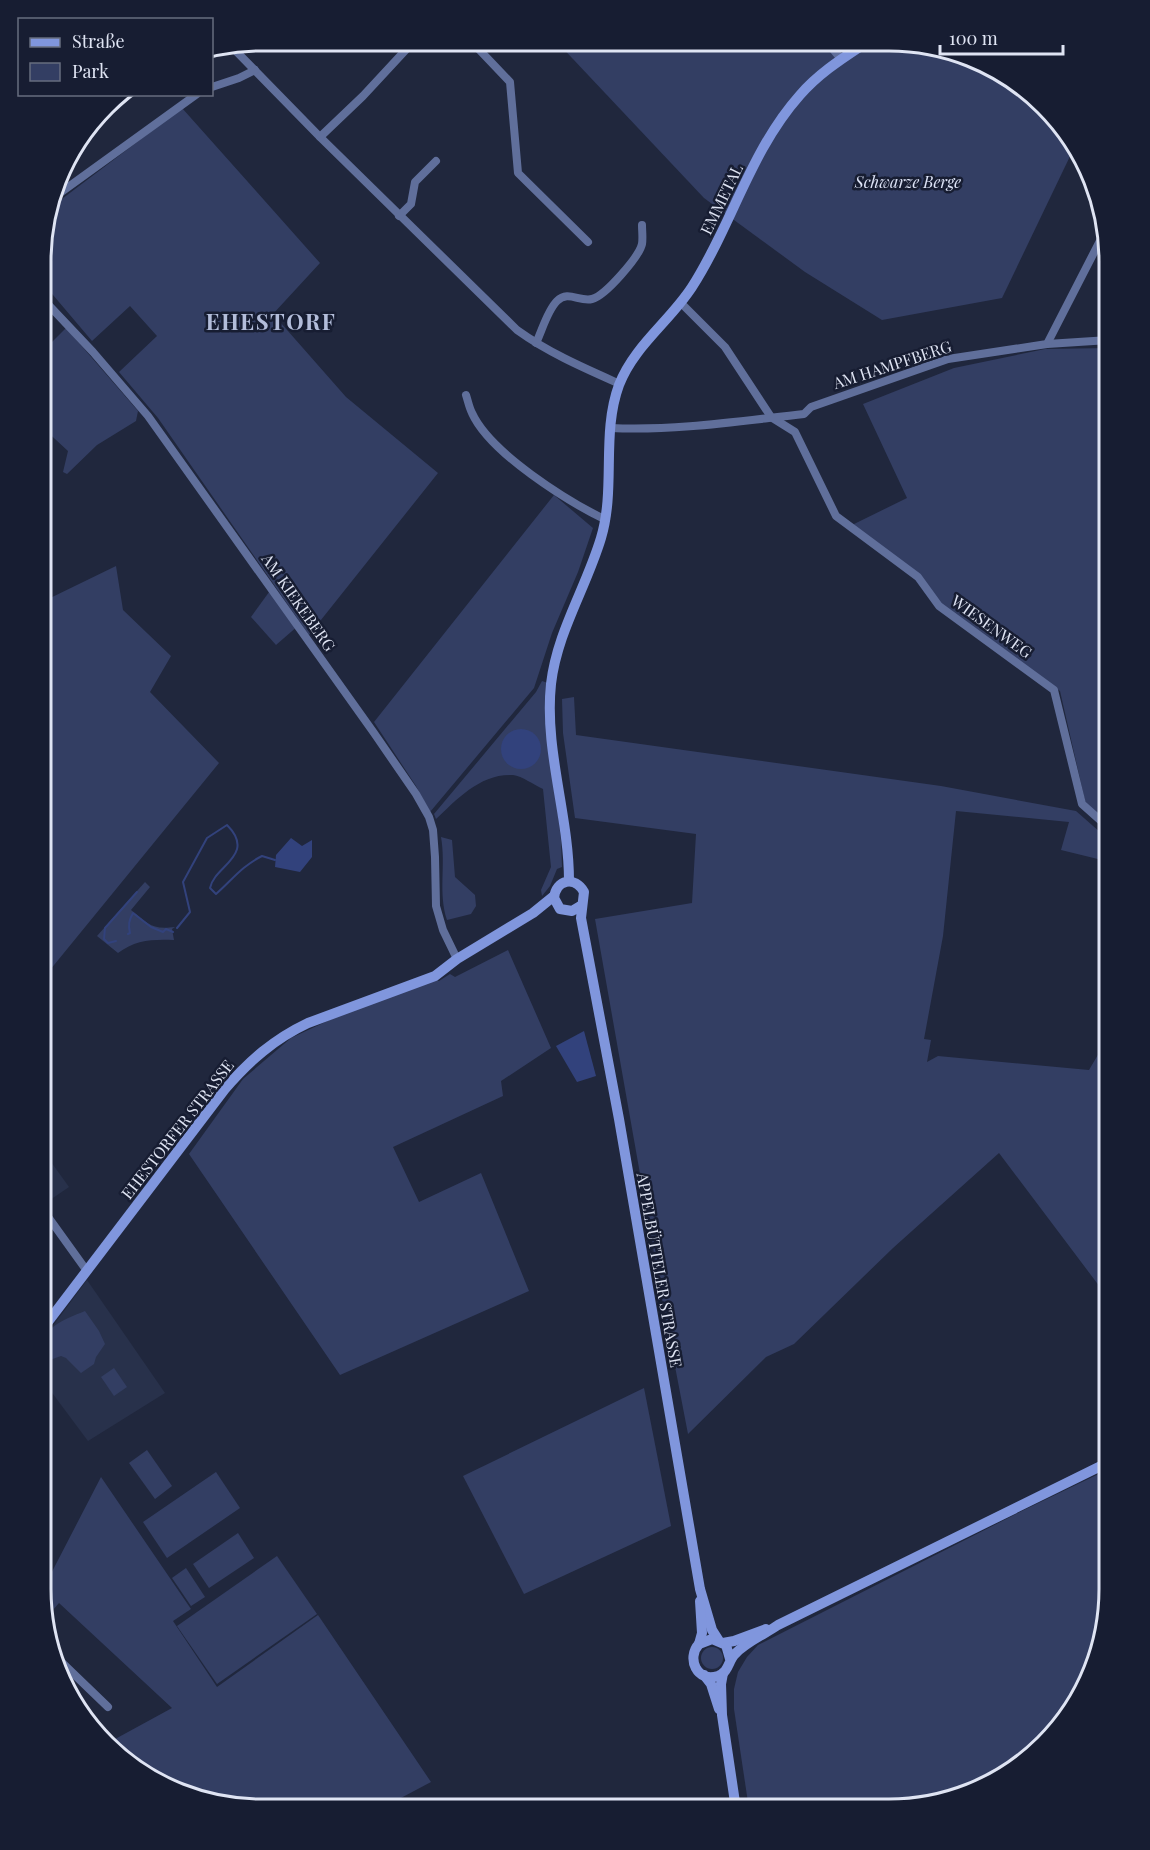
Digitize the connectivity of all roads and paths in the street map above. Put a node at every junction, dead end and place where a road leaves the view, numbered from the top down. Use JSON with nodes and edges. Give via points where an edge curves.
{"nodes":[{"id":1,"x":405,"y":51,"type":"edge"},
{"id":2,"x":481,"y":51,"type":"edge"},
{"id":3,"x":834,"y":51,"type":"edge"},
{"id":4,"x":853,"y":51,"type":"edge"},
{"id":5,"x":238,"y":53,"type":"edge"},
{"id":6,"x":841,"y":59,"type":"junction"},
{"id":7,"x":255,"y":70,"type":"junction"},
{"id":8,"x":213,"y":87,"type":"edge"},
{"id":9,"x":194,"y":96,"type":"edge"},
{"id":10,"x":320,"y":137,"type":"junction"},
{"id":11,"x":436,"y":161,"type":"dead end"},
{"id":12,"x":63,"y":191,"type":"edge"},
{"id":13,"x":399,"y":216,"type":"junction"},
{"id":14,"x":642,"y":225,"type":"dead end"},
{"id":15,"x":588,"y":242,"type":"dead end"},
{"id":16,"x":1098,"y":245,"type":"edge"},
{"id":17,"x":681,"y":303,"type":"junction"},
{"id":18,"x":51,"y":308,"type":"edge"},
{"id":19,"x":1099,"y":341,"type":"edge"},
{"id":20,"x":536,"y":343,"type":"junction"},
{"id":21,"x":1047,"y":344,"type":"junction"},
{"id":22,"x":620,"y":384,"type":"junction"},
{"id":23,"x":466,"y":395,"type":"dead end"},
{"id":24,"x":771,"y":417,"type":"junction"},
{"id":25,"x":611,"y":428,"type":"junction"},
{"id":26,"x":606,"y":520,"type":"junction"},
{"id":27,"x":1099,"y":819,"type":"edge"},
{"id":28,"x":569,"y":881,"type":"junction"},
{"id":29,"x":554,"y":896,"type":"junction"},
{"id":30,"x":582,"y":905,"type":"junction"},
{"id":31,"x":563,"y":910,"type":"junction"},
{"id":32,"x":533,"y":913,"type":"junction"},
{"id":33,"x":589,"y":957,"type":"junction"},
{"id":34,"x":457,"y":959,"type":"junction"},
{"id":35,"x":51,"y":1221,"type":"edge"},
{"id":36,"x":87,"y":1271,"type":"junction"},
{"id":37,"x":51,"y":1318,"type":"edge"},
{"id":38,"x":1099,"y":1467,"type":"edge"},
{"id":39,"x":700,"y":1589,"type":"junction"},
{"id":40,"x":778,"y":1625,"type":"junction"},
{"id":41,"x":721,"y":1642,"type":"junction"},
{"id":42,"x":699,"y":1644,"type":"junction"},
{"id":43,"x":730,"y":1659,"type":"junction"},
{"id":44,"x":66,"y":1666,"type":"edge"},
{"id":45,"x":723,"y":1673,"type":"junction"},
{"id":46,"x":704,"y":1675,"type":"junction"},
{"id":47,"x":108,"y":1707,"type":"dead end"},
{"id":48,"x":722,"y":1715,"type":"junction"},
{"id":49,"x":735,"y":1799,"type":"edge"}],
"edges":[{"from":1,"to":10,"type":"street"},
{"from":2,"to":15,"type":"street","via":[[510,82],[518,173]]},
{"from":3,"to":6,"type":"street"},
{"from":4,"to":6,"type":"main road","name":"EMMETAL"},
{"from":5,"to":7,"type":"street"},
{"from":6,"to":17,"type":"main road","name":"EMMETAL","via":[[801,94],[768,138],[705,266]]},
{"from":7,"to":8,"type":"street"},
{"from":7,"to":10,"type":"street"},
{"from":9,"to":12,"type":"street"},
{"from":10,"to":13,"type":"street"},
{"from":11,"to":13,"type":"street","via":[[415,182],[411,204]]},
{"from":13,"to":20,"type":"street","via":[[517,330]]},
{"from":14,"to":20,"type":"street","via":[[642,246],[621,275],[594,299],[571,295],[556,302]]},
{"from":16,"to":21,"type":"street"},
{"from":17,"to":22,"type":"main road","name":"EMMETAL","via":[[645,342]]},
{"from":17,"to":24,"type":"street","via":[[724,347]]},
{"from":18,"to":34,"type":"street","name":"AM KIEKEBERG","via":[[148,416],[416,794],[433,830],[436,906]]},
{"from":19,"to":21,"type":"street","name":"AM HAMPFBERG"},
{"from":20,"to":22,"type":"street"},
{"from":21,"to":24,"type":"street","name":"AM HAMPFBERG","via":[[948,359],[811,407],[804,414]]},
{"from":22,"to":25,"type":"main road"},
{"from":23,"to":26,"type":"street","via":[[479,424],[513,459]]},
{"from":24,"to":25,"type":"street","via":[[655,429]]},
{"from":24,"to":27,"type":"street","name":"WIESENWEG","via":[[795,432],[836,516],[918,577],[939,606],[1054,690],[1082,804]]},
{"from":25,"to":26,"type":"main road"},
{"from":26,"to":28,"type":"main road","via":[[564,631],[551,685],[552,743],[566,831]]},
{"from":28,"to":29,"type":"main road","via":[[558,885]]},
{"from":28,"to":30,"type":"main road","via":[[582,888]]},
{"from":29,"to":31,"type":"main road"},
{"from":29,"to":32,"type":"main road","name":"EHESTORFER STRASSE"},
{"from":30,"to":31,"type":"main road","via":[[574,911]]},
{"from":30,"to":33,"type":"main road","name":"APPELBÜTTELER STRASSE","via":[[580,915]]},
{"from":31,"to":32,"type":"main road","name":"EHESTORFER STRASSE"},
{"from":31,"to":33,"type":"main road","name":"APPELBÜTTELER STRASSE","via":[[572,917]]},
{"from":32,"to":34,"type":"main road","name":"EHESTORFER STRASSE"},
{"from":33,"to":39,"type":"main road","name":"APPELBÜTTELER STRASSE"},
{"from":34,"to":36,"type":"main road","name":"EHESTORFER STRASSE","via":[[435,976],[289,1032],[259,1053],[225,1089]]},
{"from":35,"to":36,"type":"street"},
{"from":36,"to":37,"type":"main road","name":"EHESTORFER STRASSE"},
{"from":38,"to":40,"type":"main road"},
{"from":39,"to":41,"type":"main road","name":"APPELBÜTTELER STRASSE","via":[[712,1630]]},
{"from":39,"to":42,"type":"main road","name":"APPELBÜTTELER STRASSE"},
{"from":40,"to":41,"type":"main road"},
{"from":40,"to":43,"type":"main road"},
{"from":41,"to":42,"type":"main road","via":[[708,1639]]},
{"from":41,"to":43,"type":"main road","via":[[729,1650]]},
{"from":42,"to":46,"type":"main road","via":[[693,1662]]},
{"from":43,"to":45,"type":"main road"},
{"from":44,"to":47,"type":"street"},
{"from":45,"to":46,"type":"main road"},
{"from":45,"to":48,"type":"main road"},
{"from":46,"to":48,"type":"main road"},
{"from":48,"to":49,"type":"main road"}]}
